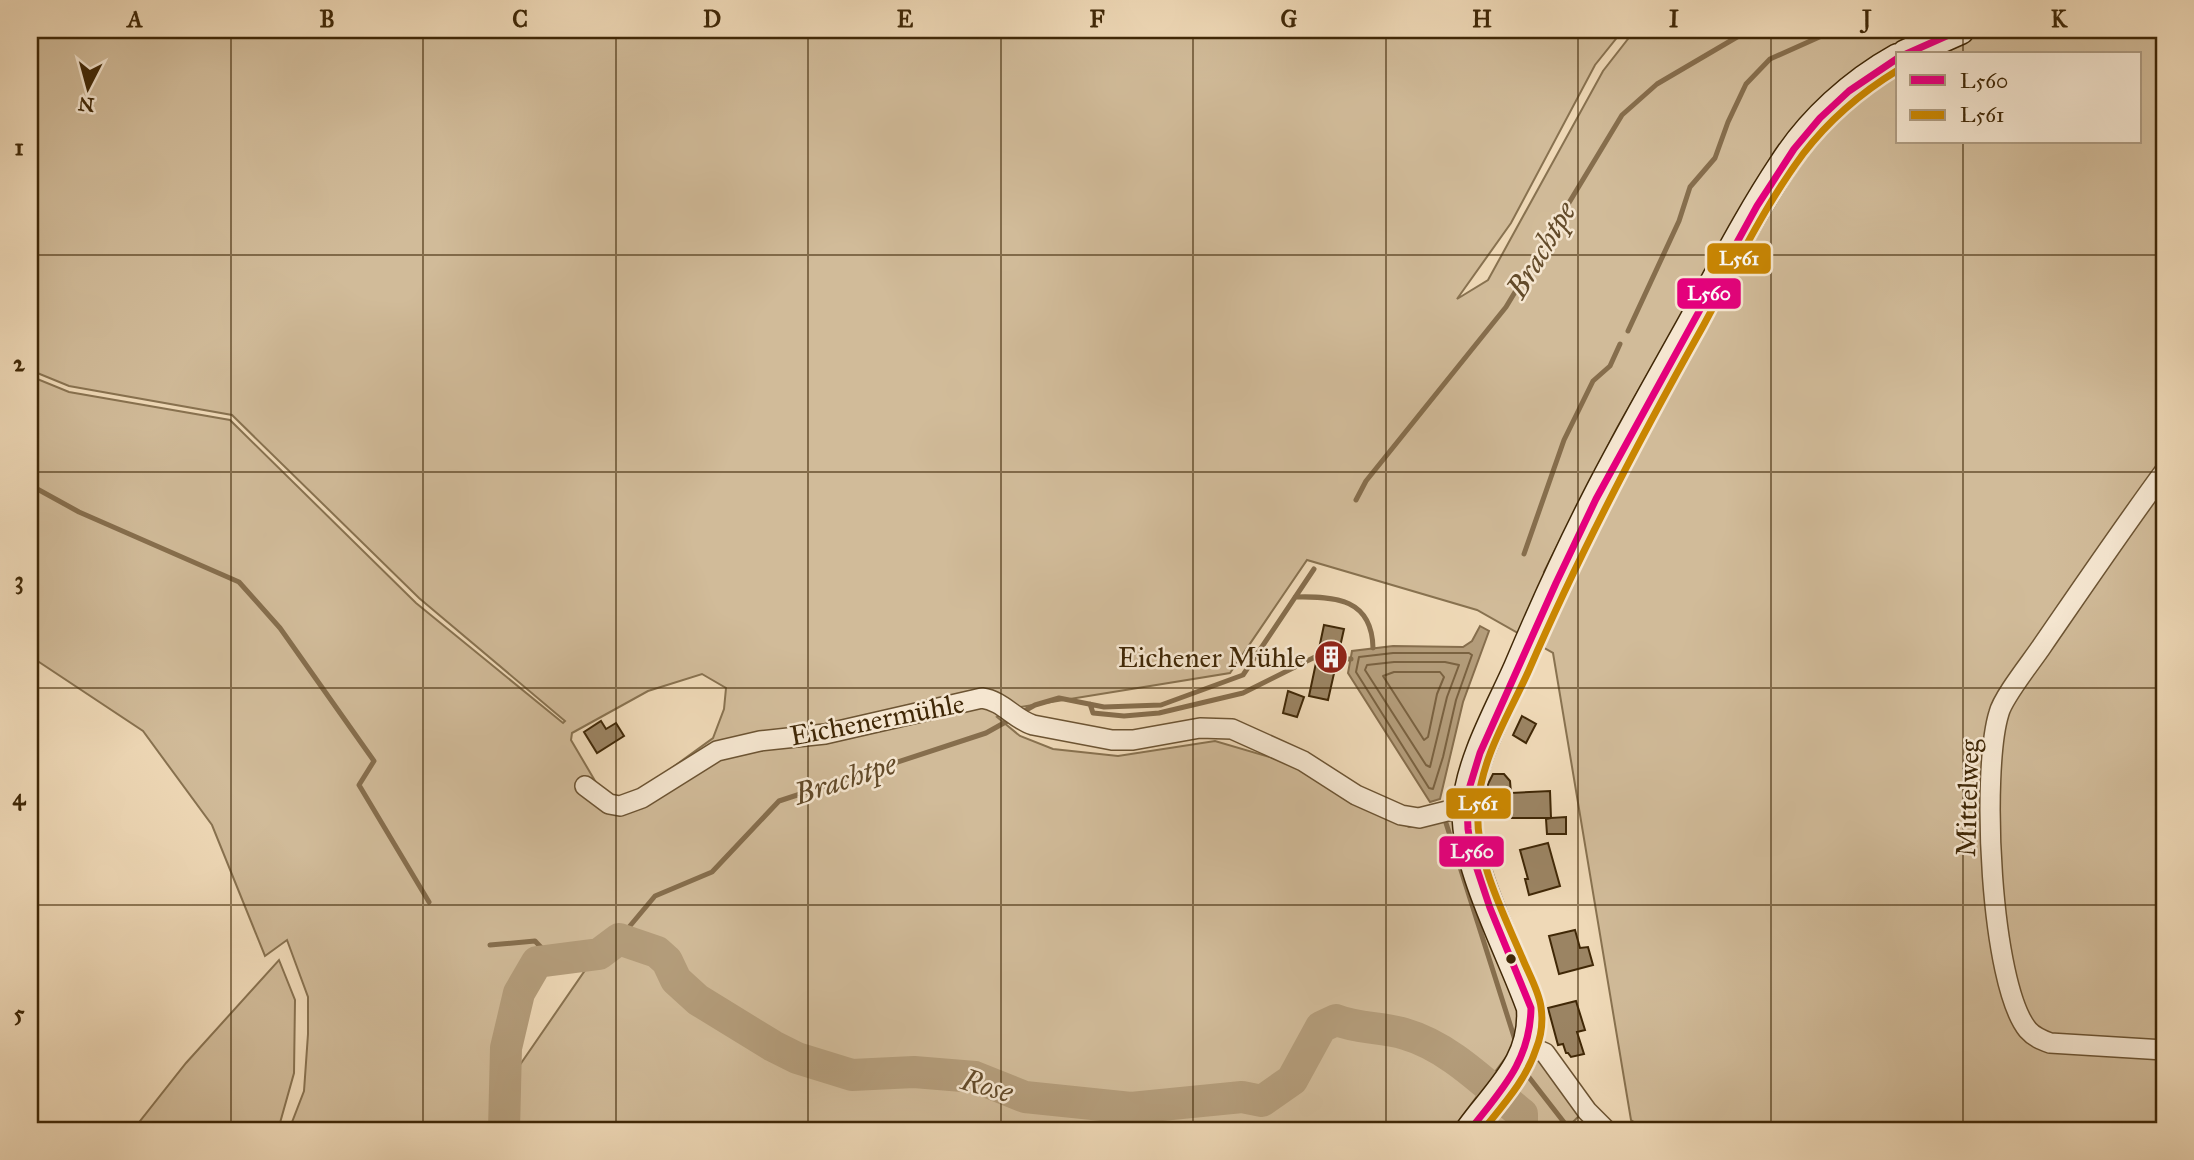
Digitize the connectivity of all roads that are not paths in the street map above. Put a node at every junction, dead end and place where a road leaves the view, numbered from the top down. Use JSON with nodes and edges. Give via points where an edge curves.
{"nodes":[{"id":1,"x":1960,"y":30,"type":"edge"},
{"id":2,"x":1910,"y":52,"type":"edge"},
{"id":3,"x":1896,"y":59,"type":"edge"},
{"id":4,"x":2164,"y":472,"type":"edge"},
{"id":5,"x":585,"y":786,"type":"dead end"},
{"id":6,"x":1467,"y":806,"type":"junction"},
{"id":7,"x":1529,"y":1046,"type":"junction"},
{"id":8,"x":2164,"y":1050,"type":"edge"},
{"id":9,"x":1475,"y":1124,"type":"edge"},
{"id":10,"x":1606,"y":1130,"type":"edge"}],
"edges":[{"from":1,"to":2,"type":"main road"},
{"from":3,"to":6,"type":"main road","via":[[1864,79],[1816,123],[1783,164],[1724,266],[1595,500],[1485,745]]},
{"from":4,"to":8,"type":"street","name":"Mittelweg","via":[[1999,711],[1989,777],[1997,934],[2017,1013],[2029,1032],[2050,1043]]},
{"from":5,"to":6,"type":"street","name":"Eichenermühle","via":[[609,804],[620,806],[717,751],[825,734],[989,699],[1021,721],[1112,740],[1200,728],[1232,729],[1303,761],[1356,795],[1401,815],[1419,818]]},
{"from":6,"to":7,"type":"main road","via":[[1475,861],[1531,1008]]},
{"from":7,"to":9,"type":"main road"},
{"from":7,"to":10,"type":"street","via":[[1545,1054]]}]}
